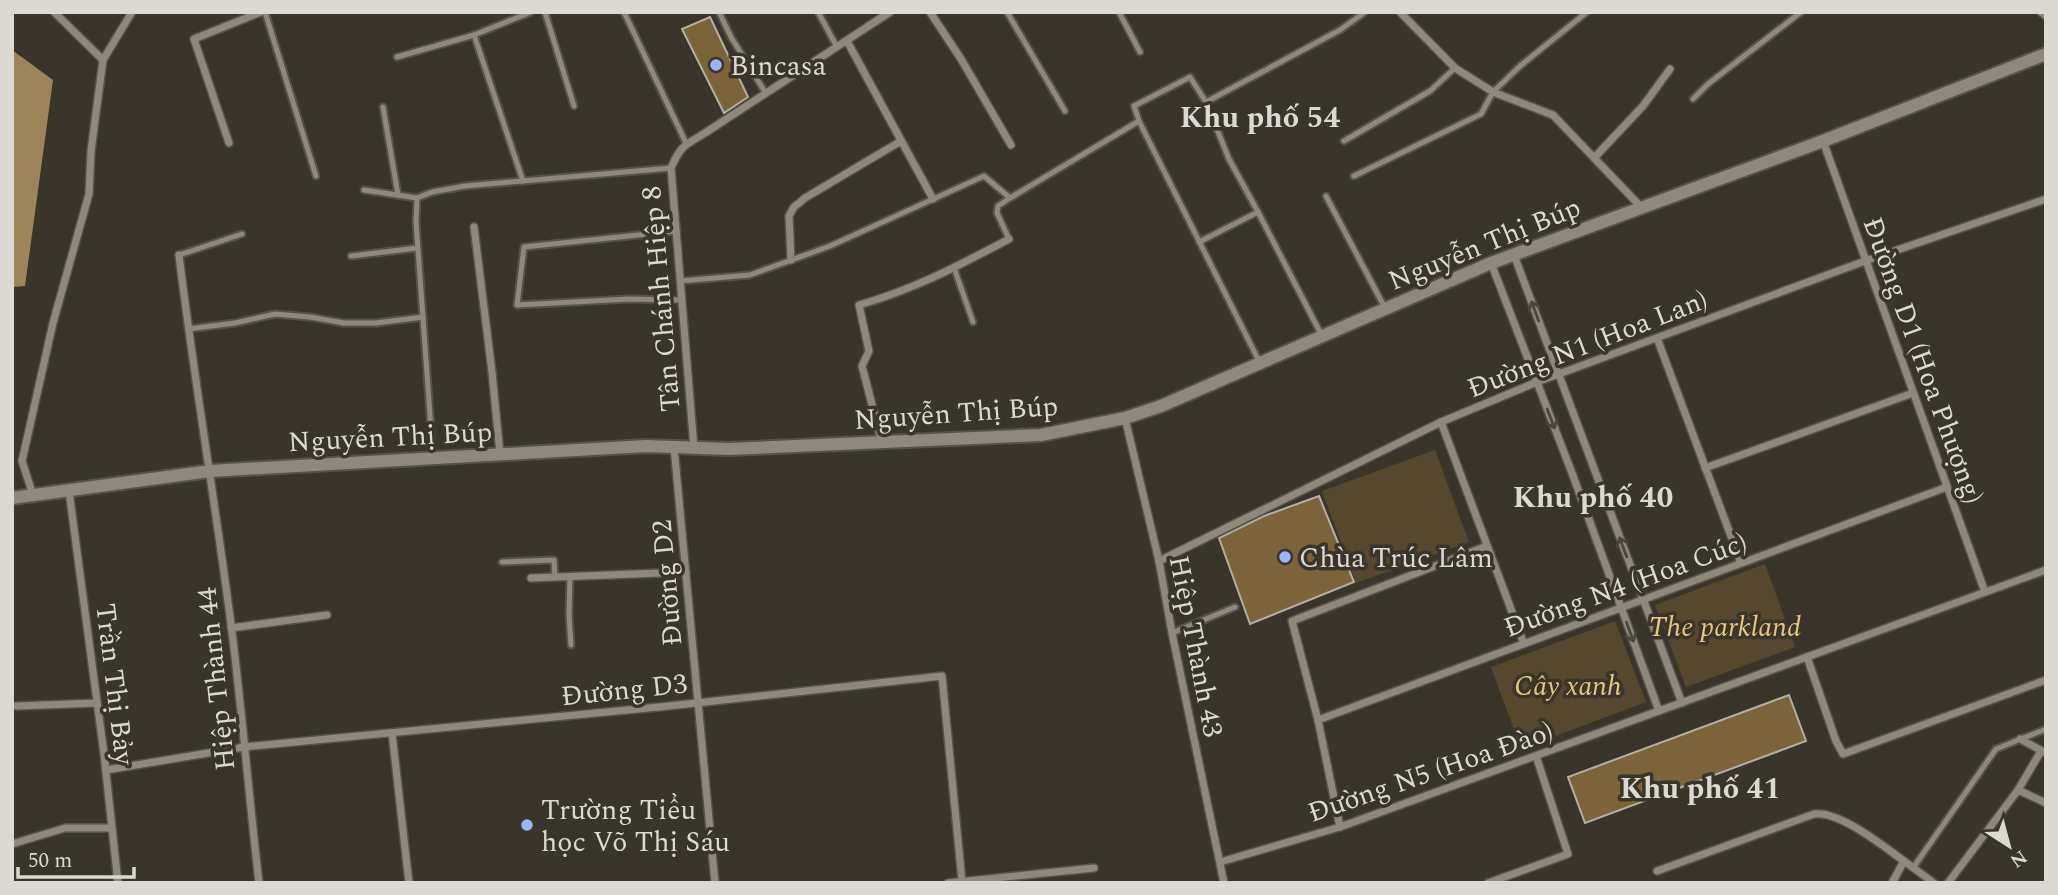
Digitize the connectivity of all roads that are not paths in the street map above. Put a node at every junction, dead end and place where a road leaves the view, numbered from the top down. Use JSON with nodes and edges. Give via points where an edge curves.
{"nodes":[{"id":1,"x":54,"y":12,"type":"edge"},
{"id":2,"x":132,"y":12,"type":"edge"},
{"id":3,"x":263,"y":12,"type":"edge"},
{"id":4,"x":531,"y":12,"type":"edge"},
{"id":5,"x":545,"y":12,"type":"edge"},
{"id":6,"x":624,"y":12,"type":"edge"},
{"id":7,"x":719,"y":12,"type":"edge"},
{"id":8,"x":818,"y":12,"type":"edge"},
{"id":9,"x":890,"y":12,"type":"edge"},
{"id":10,"x":930,"y":12,"type":"edge"},
{"id":11,"x":1007,"y":12,"type":"edge"},
{"id":12,"x":1119,"y":12,"type":"edge"},
{"id":13,"x":1365,"y":12,"type":"edge"},
{"id":14,"x":1399,"y":12,"type":"edge"},
{"id":15,"x":1587,"y":12,"type":"edge"},
{"id":16,"x":1801,"y":12,"type":"edge"},
{"id":17,"x":474,"y":35,"type":"junction"},
{"id":18,"x":847,"y":41,"type":"junction"},
{"id":19,"x":837,"y":47,"type":"junction"},
{"id":20,"x":1140,"y":52,"type":"dead end"},
{"id":21,"x":2046,"y":54,"type":"edge"},
{"id":22,"x":397,"y":57,"type":"dead end"},
{"id":23,"x":103,"y":60,"type":"junction"},
{"id":24,"x":1455,"y":68,"type":"junction"},
{"id":25,"x":1670,"y":69,"type":"dead end"},
{"id":26,"x":765,"y":92,"type":"junction"},
{"id":27,"x":1493,"y":92,"type":"junction"},
{"id":28,"x":1693,"y":99,"type":"dead end"},
{"id":29,"x":1206,"y":102,"type":"junction"},
{"id":30,"x":574,"y":106,"type":"dead end"},
{"id":31,"x":383,"y":107,"type":"dead end"},
{"id":32,"x":1065,"y":111,"type":"dead end"},
{"id":33,"x":1139,"y":121,"type":"junction"},
{"id":34,"x":901,"y":141,"type":"junction"},
{"id":35,"x":1344,"y":141,"type":"dead end"},
{"id":36,"x":1824,"y":141,"type":"junction"},
{"id":37,"x":229,"y":143,"type":"dead end"},
{"id":38,"x":686,"y":143,"type":"junction"},
{"id":39,"x":1011,"y":145,"type":"dead end"},
{"id":40,"x":1594,"y":158,"type":"junction"},
{"id":41,"x":671,"y":168,"type":"junction"},
{"id":42,"x":316,"y":176,"type":"dead end"},
{"id":43,"x":1354,"y":176,"type":"dead end"},
{"id":44,"x":523,"y":181,"type":"junction"},
{"id":45,"x":364,"y":190,"type":"dead end"},
{"id":46,"x":398,"y":195,"type":"junction"},
{"id":47,"x":1326,"y":196,"type":"dead end"},
{"id":48,"x":417,"y":198,"type":"junction"},
{"id":49,"x":1010,"y":198,"type":"junction"},
{"id":50,"x":933,"y":199,"type":"junction"},
{"id":51,"x":2046,"y":199,"type":"edge"},
{"id":52,"x":1642,"y":208,"type":"junction"},
{"id":53,"x":1258,"y":212,"type":"junction"},
{"id":54,"x":474,"y":227,"type":"dead end"},
{"id":55,"x":676,"y":231,"type":"junction"},
{"id":56,"x":242,"y":234,"type":"dead end"},
{"id":57,"x":1009,"y":239,"type":"joint"},
{"id":58,"x":1199,"y":242,"type":"junction"},
{"id":59,"x":418,"y":248,"type":"junction"},
{"id":60,"x":180,"y":255,"type":"joint"},
{"id":61,"x":1514,"y":255,"type":"junction"},
{"id":62,"x":351,"y":256,"type":"dead end"},
{"id":63,"x":791,"y":260,"type":"junction"},
{"id":64,"x":1865,"y":261,"type":"junction"},
{"id":65,"x":1491,"y":263,"type":"junction"},
{"id":66,"x":954,"y":268,"type":"junction"},
{"id":67,"x":680,"y":281,"type":"junction"},
{"id":68,"x":681,"y":300,"type":"junction"},
{"id":69,"x":1386,"y":309,"type":"junction"},
{"id":70,"x":423,"y":317,"type":"junction"},
{"id":71,"x":972,"y":322,"type":"dead end"},
{"id":72,"x":188,"y":329,"type":"junction"},
{"id":73,"x":1322,"y":336,"type":"junction"},
{"id":74,"x":1657,"y":338,"type":"junction"},
{"id":75,"x":1260,"y":363,"type":"junction"},
{"id":76,"x":1558,"y":374,"type":"junction"},
{"id":77,"x":1537,"y":382,"type":"junction"},
{"id":78,"x":1913,"y":393,"type":"junction"},
{"id":79,"x":1125,"y":418,"type":"junction"},
{"id":80,"x":1441,"y":422,"type":"junction"},
{"id":81,"x":882,"y":443,"type":"junction"},
{"id":82,"x":674,"y":447,"type":"junction"},
{"id":83,"x":694,"y":448,"type":"junction"},
{"id":84,"x":499,"y":454,"type":"junction"},
{"id":85,"x":433,"y":458,"type":"junction"},
{"id":86,"x":1705,"y":468,"type":"junction"},
{"id":87,"x":210,"y":471,"type":"junction"},
{"id":88,"x":1947,"y":487,"type":"junction"},
{"id":89,"x":69,"y":491,"type":"junction"},
{"id":90,"x":33,"y":495,"type":"junction"},
{"id":91,"x":12,"y":498,"type":"edge"},
{"id":92,"x":1487,"y":546,"type":"junction"},
{"id":93,"x":1159,"y":561,"type":"junction"},
{"id":94,"x":502,"y":562,"type":"dead end"},
{"id":95,"x":1741,"y":564,"type":"junction"},
{"id":96,"x":2046,"y":570,"type":"edge"},
{"id":97,"x":686,"y":572,"type":"junction"},
{"id":98,"x":570,"y":576,"type":"junction"},
{"id":99,"x":555,"y":577,"type":"junction"},
{"id":100,"x":531,"y":579,"type":"dead end"},
{"id":101,"x":1985,"y":592,"type":"junction"},
{"id":102,"x":1643,"y":600,"type":"junction"},
{"id":103,"x":1235,"y":607,"type":"dead end"},
{"id":104,"x":1621,"y":608,"type":"junction"},
{"id":105,"x":327,"y":615,"type":"dead end"},
{"id":106,"x":231,"y":628,"type":"junction"},
{"id":107,"x":1172,"y":634,"type":"junction"},
{"id":108,"x":1524,"y":644,"type":"junction"},
{"id":109,"x":571,"y":645,"type":"dead end"},
{"id":110,"x":1807,"y":657,"type":"junction"},
{"id":111,"x":2046,"y":680,"type":"edge"},
{"id":112,"x":97,"y":703,"type":"junction"},
{"id":113,"x":698,"y":703,"type":"junction"},
{"id":114,"x":1682,"y":703,"type":"junction"},
{"id":115,"x":17,"y":706,"type":"dead end"},
{"id":116,"x":1659,"y":711,"type":"junction"},
{"id":117,"x":1318,"y":720,"type":"junction"},
{"id":118,"x":2046,"y":729,"type":"edge"},
{"id":119,"x":393,"y":733,"type":"junction"},
{"id":120,"x":2020,"y":739,"type":"junction"},
{"id":121,"x":244,"y":747,"type":"junction"},
{"id":122,"x":2044,"y":752,"type":"edge"},
{"id":123,"x":1536,"y":756,"type":"junction"},
{"id":124,"x":106,"y":770,"type":"junction"},
{"id":125,"x":2018,"y":790,"type":"junction"},
{"id":126,"x":2046,"y":803,"type":"edge"},
{"id":127,"x":1340,"y":827,"type":"junction"},
{"id":128,"x":112,"y":828,"type":"junction"},
{"id":129,"x":12,"y":844,"type":"edge"},
{"id":130,"x":1904,"y":861,"type":"junction"},
{"id":131,"x":1220,"y":862,"type":"junction"},
{"id":132,"x":1094,"y":867,"type":"dead end"},
{"id":133,"x":1913,"y":868,"type":"junction"},
{"id":134,"x":1657,"y":871,"type":"dead end"},
{"id":135,"x":993,"y":880,"type":"edge"},
{"id":136,"x":962,"y":881,"type":"edge"},
{"id":137,"x":118,"y":883,"type":"edge"},
{"id":138,"x":260,"y":883,"type":"edge"},
{"id":139,"x":409,"y":883,"type":"edge"},
{"id":140,"x":715,"y":883,"type":"edge"},
{"id":141,"x":948,"y":883,"type":"edge"},
{"id":142,"x":1224,"y":883,"type":"edge"},
{"id":143,"x":1488,"y":883,"type":"edge"},
{"id":144,"x":1892,"y":883,"type":"edge"},
{"id":145,"x":1934,"y":883,"type":"edge"},
{"id":146,"x":1948,"y":883,"type":"edge"}],
"edges":[{"from":1,"to":23,"type":"street"},
{"from":2,"to":23,"type":"street"},
{"from":3,"to":37,"type":"street","via":[[194,39]]},
{"from":3,"to":42,"type":"lane"},
{"from":4,"to":17,"type":"lane"},
{"from":5,"to":30,"type":"lane"},
{"from":6,"to":38,"type":"lane"},
{"from":7,"to":26,"type":"lane"},
{"from":8,"to":19,"type":"lane"},
{"from":9,"to":18,"type":"street","name":"Tân Chánh Hiệp 8"},
{"from":10,"to":39,"type":"street"},
{"from":11,"to":32,"type":"lane"},
{"from":12,"to":20,"type":"lane"},
{"from":13,"to":29,"type":"lane"},
{"from":14,"to":24,"type":"street"},
{"from":15,"to":27,"type":"lane"},
{"from":16,"to":28,"type":"lane"},
{"from":17,"to":22,"type":"lane"},
{"from":17,"to":44,"type":"lane"},
{"from":18,"to":19,"type":"street","name":"Tân Chánh Hiệp 8"},
{"from":18,"to":34,"type":"street"},
{"from":19,"to":26,"type":"street","name":"Tân Chánh Hiệp 8"},
{"from":21,"to":36,"type":"street","name":"Nguyễn Thị Búp"},
{"from":23,"to":90,"type":"street","via":[[89,194],[53,323],[22,461]]},
{"from":24,"to":27,"type":"street"},
{"from":24,"to":35,"type":"lane","via":[[1430,91]]},
{"from":25,"to":40,"type":"street"},
{"from":26,"to":38,"type":"street","name":"Tân Chánh Hiệp 8"},
{"from":27,"to":40,"type":"street","via":[[1553,115]]},
{"from":27,"to":43,"type":"lane","via":[[1481,114]]},
{"from":29,"to":33,"type":"lane","via":[[1190,78],[1135,106]]},
{"from":29,"to":53,"type":"lane","via":[[1228,159]]},
{"from":31,"to":46,"type":"lane"},
{"from":33,"to":49,"type":"lane"},
{"from":33,"to":58,"type":"lane"},
{"from":34,"to":50,"type":"street"},
{"from":34,"to":63,"type":"street","via":[[794,207],[789,216]]},
{"from":36,"to":52,"type":"street","name":"Nguyễn Thị Búp"},
{"from":36,"to":64,"type":"street","name":"Đường D1 (Hoa Phượng)"},
{"from":38,"to":41,"type":"street","name":"Tân Chánh Hiệp 8"},
{"from":40,"to":52,"type":"street"},
{"from":41,"to":44,"type":"lane"},
{"from":41,"to":55,"type":"street","name":"Tân Chánh Hiệp 8"},
{"from":44,"to":48,"type":"lane","via":[[465,186]]},
{"from":45,"to":46,"type":"lane"},
{"from":46,"to":48,"type":"lane"},
{"from":47,"to":69,"type":"lane"},
{"from":48,"to":59,"type":"lane"},
{"from":49,"to":50,"type":"lane","via":[[984,176]]},
{"from":49,"to":57,"type":"lane","via":[[998,206],[997,214]]},
{"from":50,"to":63,"type":"lane"},
{"from":51,"to":64,"type":"street","name":"Đường N1 (Hoa Lan)"},
{"from":52,"to":61,"type":"street","name":"Nguyễn Thị Búp"},
{"from":53,"to":58,"type":"lane"},
{"from":53,"to":73,"type":"lane"},
{"from":54,"to":84,"type":"street"},
{"from":55,"to":67,"type":"street","name":"Tân Chánh Hiệp 8"},
{"from":55,"to":68,"type":"lane","via":[[524,247],[517,305]]},
{"from":56,"to":60,"type":"lane"},
{"from":57,"to":66,"type":"street"},
{"from":58,"to":75,"type":"lane"},
{"from":59,"to":62,"type":"lane"},
{"from":59,"to":70,"type":"lane"},
{"from":60,"to":72,"type":"street","name":"Hiệp Thành 44"},
{"from":61,"to":65,"type":"street","name":"Nguyễn Thị Búp"},
{"from":76,"to":61,"type":"street","one_way":true},
{"from":63,"to":67,"type":"lane","via":[[750,275]]},
{"from":64,"to":74,"type":"street","name":"Đường N1 (Hoa Lan)"},
{"from":64,"to":78,"type":"street","name":"Đường D1 (Hoa Phượng)"},
{"from":65,"to":69,"type":"street","name":"Nguyễn Thị Búp"},
{"from":65,"to":77,"type":"street"},
{"from":66,"to":71,"type":"lane"},
{"from":66,"to":81,"type":"street","via":[[859,305],[869,351],[862,366]]},
{"from":67,"to":68,"type":"street","name":"Tân Chánh Hiệp 8"},
{"from":68,"to":83,"type":"street","name":"Tân Chánh Hiệp 8"},
{"from":69,"to":73,"type":"street","name":"Nguyễn Thị Búp"},
{"from":70,"to":72,"type":"lane","via":[[344,323],[275,314]]},
{"from":70,"to":85,"type":"lane"},
{"from":72,"to":87,"type":"street","name":"Hiệp Thành 44"},
{"from":73,"to":75,"type":"street","name":"Nguyễn Thị Búp"},
{"from":74,"to":76,"type":"street","name":"Đường N1 (Hoa Lan)"},
{"from":74,"to":86,"type":"street"},
{"from":75,"to":79,"type":"street","name":"Nguyễn Thị Búp"},
{"from":76,"to":77,"type":"street","name":"Đường N1 (Hoa Lan)"},
{"from":102,"to":76,"type":"street","one_way":true},
{"from":77,"to":80,"type":"street","name":"Đường N1 (Hoa Lan)"},
{"from":77,"to":104,"type":"street","one_way":true},
{"from":78,"to":86,"type":"street"},
{"from":78,"to":88,"type":"street","name":"Đường D1 (Hoa Phượng)"},
{"from":79,"to":81,"type":"street","name":"Nguyễn Thị Búp","via":[[1041,435]]},
{"from":79,"to":93,"type":"street","name":"Hiệp Thành 43"},
{"from":80,"to":92,"type":"street"},
{"from":80,"to":93,"type":"street","name":"Đường N1 (Hoa Lan)"},
{"from":81,"to":83,"type":"street","name":"Nguyễn Thị Búp"},
{"from":82,"to":83,"type":"street","name":"Nguyễn Thị Búp"},
{"from":82,"to":84,"type":"street","name":"Nguyễn Thị Búp"},
{"from":82,"to":97,"type":"street","name":"Đường D2"},
{"from":84,"to":85,"type":"street","name":"Nguyễn Thị Búp"},
{"from":85,"to":87,"type":"street","name":"Nguyễn Thị Búp"},
{"from":86,"to":95,"type":"street"},
{"from":87,"to":89,"type":"street","name":"Nguyễn Thị Búp"},
{"from":87,"to":106,"type":"street","name":"Hiệp Thành 44"},
{"from":88,"to":95,"type":"street","name":"Đường N4 (Hoa Cúc)"},
{"from":88,"to":101,"type":"street","name":"Đường D1 (Hoa Phượng)"},
{"from":89,"to":90,"type":"street","name":"Nguyễn Thị Búp"},
{"from":89,"to":112,"type":"street","name":"Trần Thị Bảy"},
{"from":90,"to":91,"type":"street","name":"Nguyễn Thị Búp"},
{"from":92,"to":108,"type":"street"},
{"from":92,"to":117,"type":"street","via":[[1292,621]]},
{"from":93,"to":107,"type":"street","name":"Hiệp Thành 43"},
{"from":94,"to":99,"type":"lane","via":[[554,560]]},
{"from":95,"to":102,"type":"street","name":"Đường N4 (Hoa Cúc)"},
{"from":96,"to":101,"type":"street","name":"Đường N5 (Hoa Đào)"},
{"from":97,"to":98,"type":"street"},
{"from":97,"to":113,"type":"street","name":"Đường D2"},
{"from":98,"to":99,"type":"street"},
{"from":98,"to":109,"type":"lane"},
{"from":99,"to":100,"type":"street"},
{"from":101,"to":110,"type":"street","name":"Đường N5 (Hoa Đào)"},
{"from":102,"to":104,"type":"street","name":"Đường N4 (Hoa Cúc)"},
{"from":102,"to":114,"type":"street"},
{"from":103,"to":107,"type":"lane"},
{"from":104,"to":108,"type":"street","name":"Đường N4 (Hoa Cúc)"},
{"from":104,"to":116,"type":"street","one_way":true},
{"from":105,"to":106,"type":"street"},
{"from":106,"to":121,"type":"street","name":"Hiệp Thành 44"},
{"from":107,"to":131,"type":"street","name":"Hiệp Thành 43"},
{"from":108,"to":117,"type":"street","name":"Đường N4 (Hoa Cúc)"},
{"from":110,"to":111,"type":"street","via":[[1843,754]]},
{"from":110,"to":114,"type":"street","name":"Đường N5 (Hoa Đào)"},
{"from":112,"to":115,"type":"street"},
{"from":112,"to":124,"type":"street","name":"Trần Thị Bảy"},
{"from":113,"to":119,"type":"street","name":"Đường D3"},
{"from":113,"to":136,"type":"street","name":"Đường D3","via":[[942,676]]},
{"from":113,"to":140,"type":"street","name":"Đường D2"},
{"from":114,"to":116,"type":"street","name":"Đường N5 (Hoa Đào)"},
{"from":116,"to":123,"type":"street","name":"Đường N5 (Hoa Đào)"},
{"from":117,"to":127,"type":"street"},
{"from":118,"to":120,"type":"lane"},
{"from":119,"to":121,"type":"street","name":"Đường D3"},
{"from":119,"to":139,"type":"street"},
{"from":120,"to":122,"type":"street"},
{"from":120,"to":133,"type":"lane","via":[[1996,749]]},
{"from":121,"to":124,"type":"street","name":"Đường D3"},
{"from":121,"to":138,"type":"street","name":"Hiệp Thành 44"},
{"from":122,"to":125,"type":"street"},
{"from":123,"to":127,"type":"street","name":"Đường N5 (Hoa Đào)"},
{"from":123,"to":143,"type":"street","via":[[1567,853]]},
{"from":124,"to":128,"type":"street","name":"Trần Thị Bảy"},
{"from":125,"to":126,"type":"street"},
{"from":125,"to":146,"type":"street"},
{"from":127,"to":131,"type":"street","name":"Đường N5 (Hoa Đào)"},
{"from":128,"to":129,"type":"street","via":[[65,828]]},
{"from":128,"to":137,"type":"street","name":"Trần Thị Bảy"},
{"from":130,"to":133,"type":"street"},
{"from":130,"to":134,"type":"street","via":[[1860,830],[1822,813]]},
{"from":130,"to":144,"type":"street"},
{"from":131,"to":142,"type":"street","name":"Hiệp Thành 43"},
{"from":132,"to":135,"type":"street"},
{"from":133,"to":145,"type":"street"},
{"from":135,"to":136,"type":"street"},
{"from":136,"to":141,"type":"street"}]}
